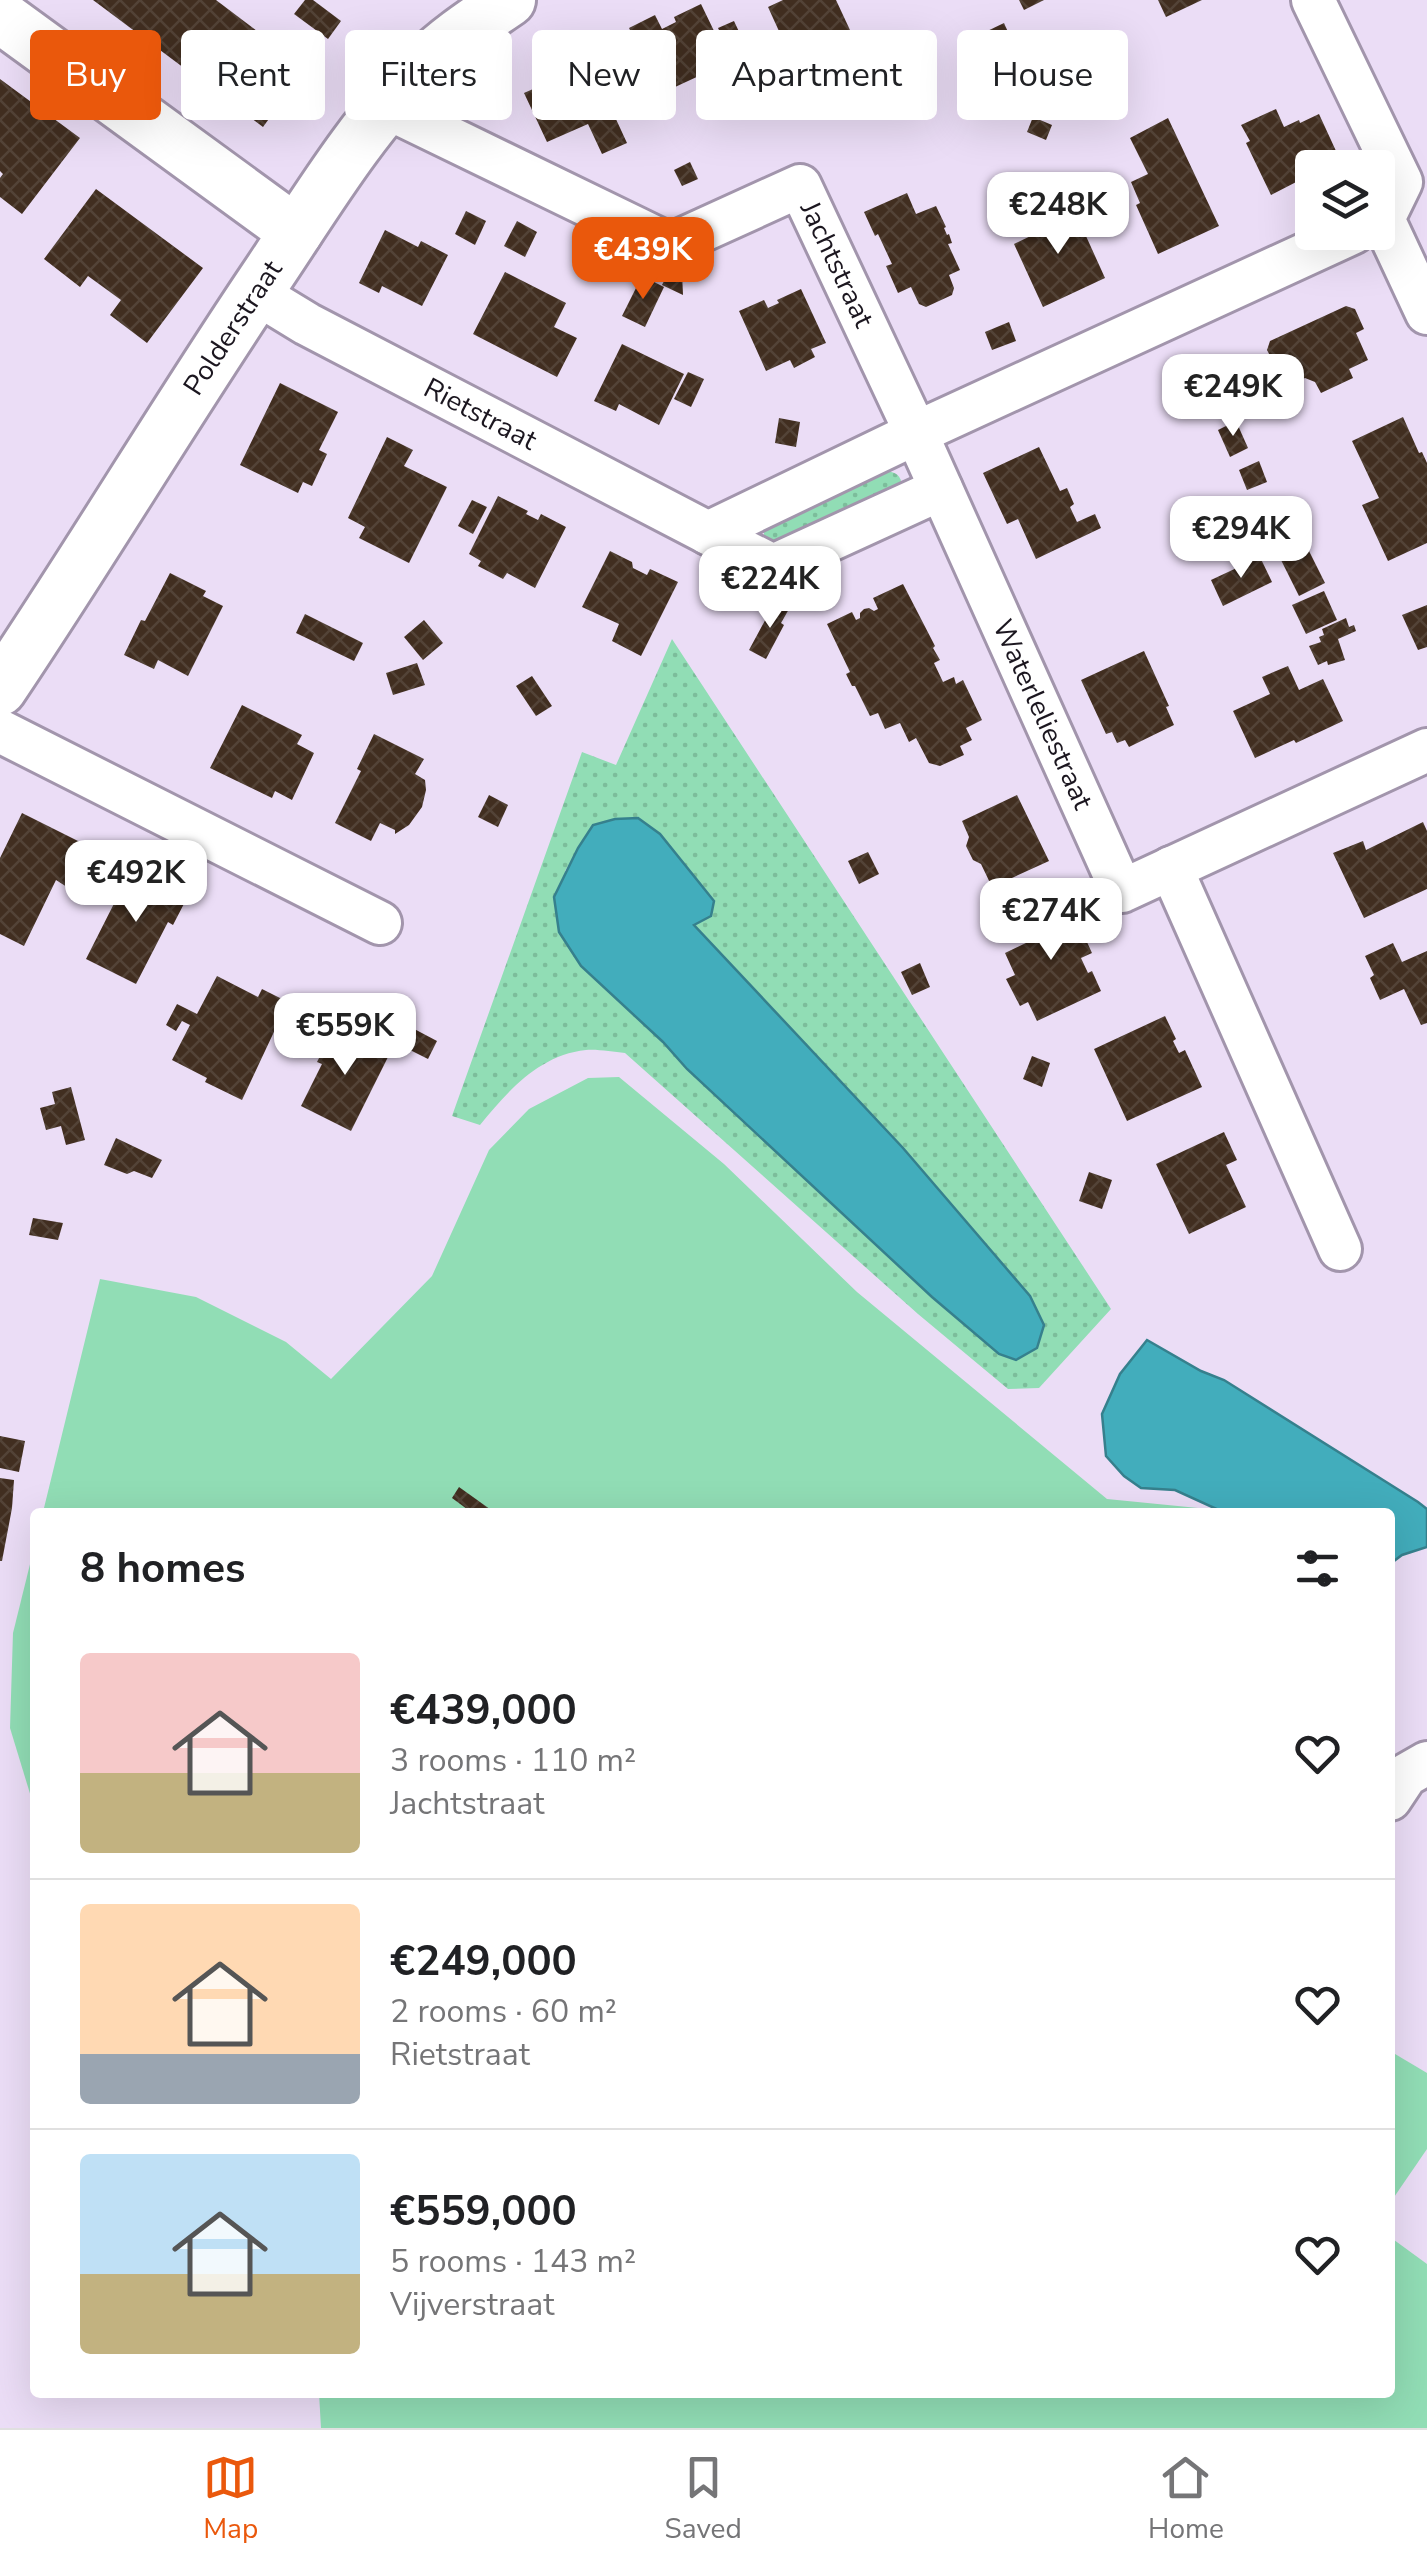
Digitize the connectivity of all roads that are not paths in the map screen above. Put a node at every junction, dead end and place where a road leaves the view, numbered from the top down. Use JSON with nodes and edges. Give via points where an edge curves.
{"nodes":[{"id":1,"x":509,"y":0,"type":"edge"},
{"id":2,"x":1313,"y":0,"type":"edge"},
{"id":3,"x":0,"y":16,"type":"edge"},
{"id":4,"x":464,"y":30,"type":"edge"},
{"id":5,"x":376,"y":120,"type":"edge"},
{"id":6,"x":413,"y":120,"type":"edge"},
{"id":7,"x":1386,"y":150,"type":"edge"},
{"id":8,"x":296,"y":232,"type":"junction"},
{"id":9,"x":1315,"y":250,"type":"edge"},
{"id":10,"x":1388,"y":250,"type":"edge"},
{"id":11,"x":256,"y":292,"type":"junction"},
{"id":12,"x":1427,"y":313,"type":"edge"},
{"id":13,"x":916,"y":433,"type":"junction"},
{"id":14,"x":941,"y":488,"type":"junction"},
{"id":15,"x":708,"y":533,"type":"junction"},
{"id":16,"x":0,"y":689,"type":"edge"},
{"id":17,"x":0,"y":731,"type":"edge"},
{"id":18,"x":1427,"y":750,"type":"edge"},
{"id":19,"x":1171,"y":868,"type":"junction"},
{"id":20,"x":380,"y":923,"type":"dead end"},
{"id":21,"x":1340,"y":1249,"type":"dead end"},
{"id":22,"x":1427,"y":1763,"type":"edge"},
{"id":23,"x":1395,"y":1792,"type":"edge"}],
"edges":[{"from":1,"to":4,"type":"street","name":"Polderstraat"},
{"from":2,"to":7,"type":"street"},
{"from":3,"to":8,"type":"street"},
{"from":5,"to":8,"type":"street","name":"Polderstraat"},
{"from":6,"to":13,"type":"street","name":"Jachtstraat","via":[[670,246],[800,186]]},
{"from":8,"to":11,"type":"street","name":"Polderstraat"},
{"from":9,"to":13,"type":"street"},
{"from":10,"to":12,"type":"street"},
{"from":11,"to":15,"type":"street","name":"Rietstraat"},
{"from":11,"to":16,"type":"street","name":"Polderstraat"},
{"from":13,"to":14,"type":"street"},
{"from":13,"to":15,"type":"street"},
{"from":14,"to":15,"type":"street","name":"Rietstraat","via":[[774,566]]},
{"from":14,"to":19,"type":"street","name":"Waterleliestraat","via":[[1122,891]]},
{"from":17,"to":20,"type":"street"},
{"from":18,"to":19,"type":"street","name":"Waterleliestraat"},
{"from":19,"to":21,"type":"street"},
{"from":22,"to":23,"type":"street","via":[[1406,1775]]}]}
